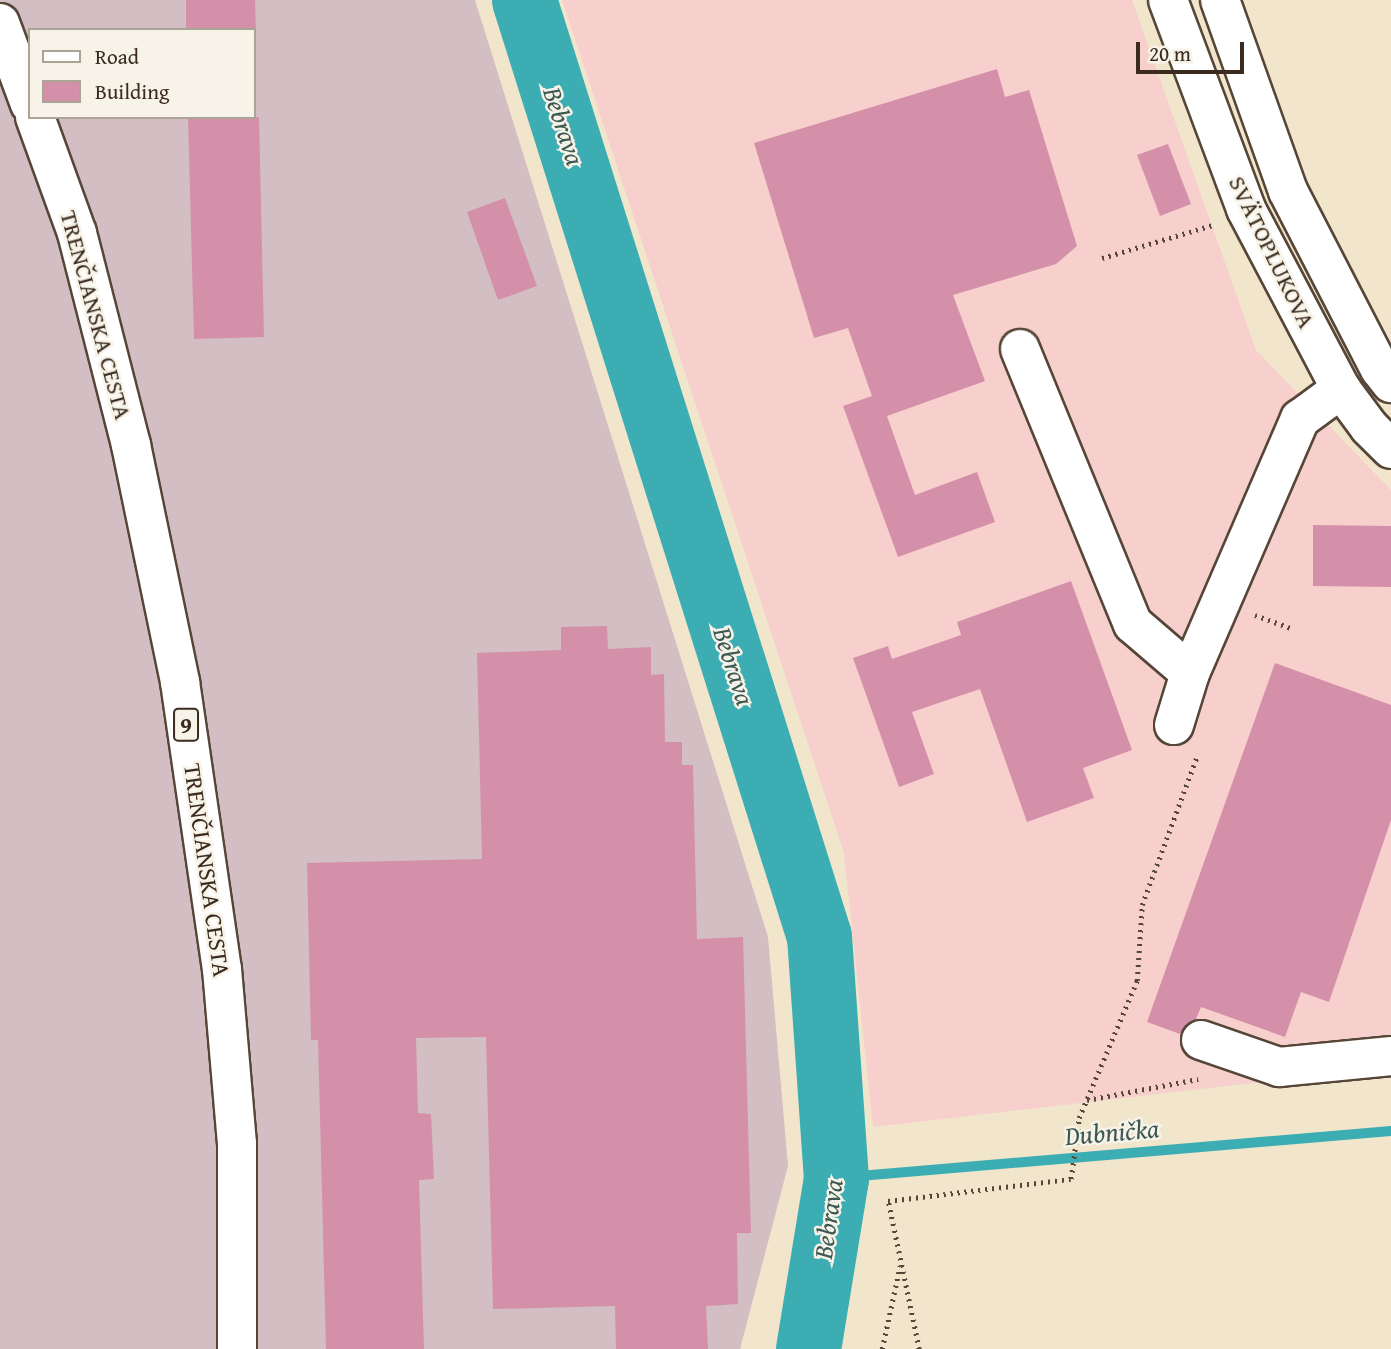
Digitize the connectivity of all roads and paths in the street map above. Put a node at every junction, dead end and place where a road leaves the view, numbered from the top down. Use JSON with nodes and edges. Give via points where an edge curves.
{"nodes":[{"id":1,"x":1168,"y":0,"type":"edge"},
{"id":2,"x":1220,"y":0,"type":"edge"},
{"id":3,"x":0,"y":23,"type":"edge"},
{"id":4,"x":28,"y":99,"type":"edge"},
{"id":5,"x":36,"y":119,"type":"edge"},
{"id":6,"x":1215,"y":224,"type":"dead end"},
{"id":7,"x":1102,"y":258,"type":"dead end"},
{"id":8,"x":1020,"y":349,"type":"dead end"},
{"id":9,"x":1387,"y":371,"type":"edge"},
{"id":10,"x":1341,"y":389,"type":"junction"},
{"id":11,"x":1391,"y":449,"type":"edge"},
{"id":12,"x":1254,"y":615,"type":"dead end"},
{"id":13,"x":1290,"y":628,"type":"dead end"},
{"id":14,"x":1190,"y":673,"type":"junction"},
{"id":15,"x":1174,"y":725,"type":"joint"},
{"id":16,"x":1201,"y":1040,"type":"dead end"},
{"id":17,"x":1391,"y":1056,"type":"edge"},
{"id":18,"x":1206,"y":1078,"type":"dead end"},
{"id":19,"x":1086,"y":1101,"type":"junction"},
{"id":20,"x":901,"y":1262,"type":"junction"},
{"id":21,"x":237,"y":1349,"type":"edge"},
{"id":22,"x":882,"y":1349,"type":"edge"},
{"id":23,"x":919,"y":1349,"type":"edge"}],
"edges":[{"from":1,"to":10,"type":"main road","name":"SVÄTOPLUKOVA","via":[[1245,209]]},
{"from":2,"to":9,"type":"main road","name":"SVÄTOPLUKOVA","via":[[1288,191]]},
{"from":3,"to":4,"type":"main road"},
{"from":5,"to":21,"type":"main road","name":"TRENČIANSKA CESTA","number":"9","via":[[77,233],[131,445],[180,682],[223,982],[237,1144]]},
{"from":6,"to":7,"type":"path"},
{"from":8,"to":14,"type":"main road","via":[[1133,624]]},
{"from":10,"to":11,"type":"main road","name":"SVÄTOPLUKOVA"},
{"from":10,"to":14,"type":"main road","via":[[1300,419]]},
{"from":12,"to":13,"type":"path"},
{"from":14,"to":15,"type":"main road"},
{"from":15,"to":19,"type":"path","via":[[1199,755],[1142,905],[1137,981]]},
{"from":16,"to":17,"type":"main road","via":[[1279,1067]]},
{"from":18,"to":19,"type":"path"},
{"from":19,"to":20,"type":"path","via":[[1079,1118],[1071,1179],[888,1201]]},
{"from":20,"to":22,"type":"path"},
{"from":20,"to":23,"type":"path"}]}
